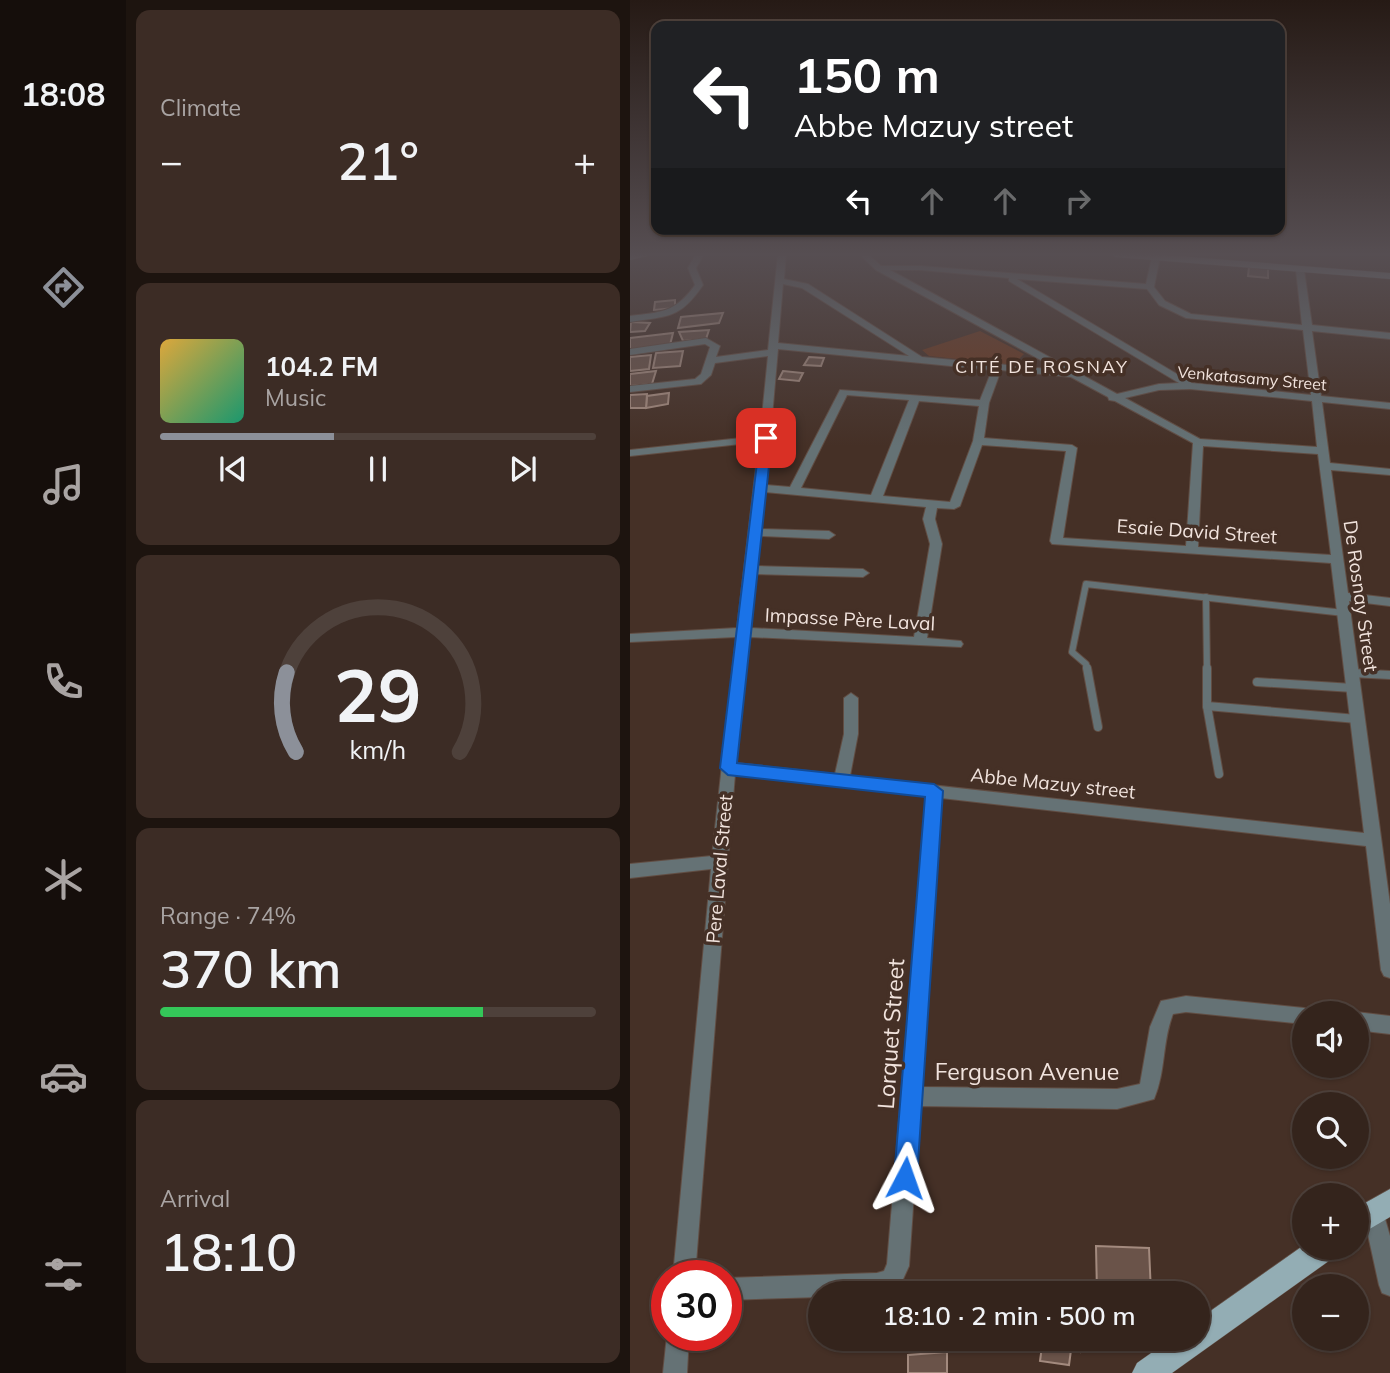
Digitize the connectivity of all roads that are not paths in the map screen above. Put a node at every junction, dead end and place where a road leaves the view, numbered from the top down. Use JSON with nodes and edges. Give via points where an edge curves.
{"nodes":[{"id":1,"x":776,"y":318,"type":"edge"},
{"id":2,"x":855,"y":318,"type":"edge"},
{"id":3,"x":971,"y":318,"type":"edge"},
{"id":4,"x":1077,"y":318,"type":"edge"},
{"id":5,"x":1195,"y":318,"type":"edge"},
{"id":6,"x":1305,"y":318,"type":"edge"},
{"id":7,"x":1306,"y":328,"type":"junction"},
{"id":8,"x":1390,"y":336,"type":"edge"},
{"id":9,"x":774,"y":349,"type":"junction"},
{"id":10,"x":630,"y":352,"type":"edge"},
{"id":11,"x":712,"y":360,"type":"junction"},
{"id":12,"x":921,"y":360,"type":"junction"},
{"id":13,"x":997,"y":368,"type":"junction"},
{"id":14,"x":1074,"y":374,"type":"junction"},
{"id":15,"x":1190,"y":386,"type":"junction"},
{"id":16,"x":630,"y":388,"type":"edge"},
{"id":17,"x":915,"y":397,"type":"junction"},
{"id":18,"x":1113,"y":398,"type":"junction"},
{"id":19,"x":1315,"y":399,"type":"junction"},
{"id":20,"x":984,"y":403,"type":"junction"},
{"id":21,"x":1390,"y":406,"type":"edge"},
{"id":22,"x":766,"y":438,"type":"junction"},
{"id":23,"x":978,"y":441,"type":"junction"},
{"id":24,"x":1198,"y":442,"type":"junction"},
{"id":25,"x":630,"y":453,"type":"edge"},
{"id":26,"x":1324,"y":459,"type":"junction"},
{"id":27,"x":1390,"y":472,"type":"edge"},
{"id":28,"x":761,"y":488,"type":"junction"},
{"id":29,"x":794,"y":491,"type":"junction"},
{"id":30,"x":876,"y":498,"type":"junction"},
{"id":31,"x":932,"y":504,"type":"junction"},
{"id":32,"x":755,"y":532,"type":"junction"},
{"id":33,"x":829,"y":535,"type":"dead end"},
{"id":34,"x":1192,"y":549,"type":"junction"},
{"id":35,"x":1335,"y":559,"type":"junction"},
{"id":36,"x":750,"y":570,"type":"junction"},
{"id":37,"x":863,"y":573,"type":"dead end"},
{"id":38,"x":1342,"y":596,"type":"junction"},
{"id":39,"x":1206,"y":597,"type":"junction"},
{"id":40,"x":1390,"y":602,"type":"edge"},
{"id":41,"x":1344,"y":612,"type":"junction"},
{"id":42,"x":742,"y":632,"type":"junction"},
{"id":43,"x":630,"y":638,"type":"edge"},
{"id":44,"x":920,"y":642,"type":"junction"},
{"id":45,"x":956,"y":643,"type":"dead end"},
{"id":46,"x":1352,"y":673,"type":"junction"},
{"id":47,"x":1390,"y":675,"type":"edge"},
{"id":48,"x":1257,"y":682,"type":"dead end"},
{"id":49,"x":1354,"y":688,"type":"junction"},
{"id":50,"x":851,"y":698,"type":"dead end"},
{"id":51,"x":1207,"y":706,"type":"junction"},
{"id":52,"x":1358,"y":720,"type":"junction"},
{"id":53,"x":1098,"y":727,"type":"dead end"},
{"id":54,"x":728,"y":768,"type":"junction"},
{"id":55,"x":1219,"y":774,"type":"dead end"},
{"id":56,"x":841,"y":781,"type":"junction"},
{"id":57,"x":934,"y":791,"type":"junction"},
{"id":58,"x":1374,"y":840,"type":"junction"},
{"id":59,"x":719,"y":862,"type":"junction"},
{"id":60,"x":630,"y":871,"type":"edge"},
{"id":61,"x":1385,"y":883,"type":"edge"},
{"id":62,"x":1390,"y":970,"type":"edge"},
{"id":63,"x":1292,"y":1015,"type":"edge"},
{"id":64,"x":1369,"y":1023,"type":"edge"},
{"id":65,"x":1390,"y":1025,"type":"edge"},
{"id":66,"x":911,"y":1096,"type":"junction"},
{"id":67,"x":1373,"y":1213,"type":"edge"},
{"id":68,"x":685,"y":1260,"type":"edge"},
{"id":69,"x":1306,"y":1260,"type":"edge"},
{"id":70,"x":1390,"y":1285,"type":"edge"},
{"id":71,"x":742,"y":1288,"type":"edge"},
{"id":72,"x":1210,"y":1328,"type":"edge"},
{"id":73,"x":677,"y":1351,"type":"edge"},
{"id":74,"x":1178,"y":1351,"type":"edge"},
{"id":75,"x":675,"y":1373,"type":"edge"},
{"id":76,"x":1147,"y":1373,"type":"edge"}],
"edges":[{"from":1,"to":9,"type":"street","name":"Pere Laval Street"},
{"from":2,"to":12,"type":"street"},
{"from":3,"to":14,"type":"street"},
{"from":4,"to":15,"type":"street"},
{"from":5,"to":7,"type":"street"},
{"from":6,"to":7,"type":"street","name":"De Rosnay Street"},
{"from":7,"to":8,"type":"street"},
{"from":7,"to":19,"type":"street","name":"De Rosnay Street"},
{"from":9,"to":11,"type":"street"},
{"from":9,"to":12,"type":"street"},
{"from":9,"to":22,"type":"street","name":"Pere Laval Street"},
{"from":10,"to":11,"type":"street","via":[[706,341],[715,346]]},
{"from":11,"to":16,"type":"street","via":[[706,375],[694,383]]},
{"from":12,"to":13,"type":"street"},
{"from":13,"to":14,"type":"street"},
{"from":13,"to":20,"type":"street"},
{"from":14,"to":18,"type":"street"},
{"from":15,"to":18,"type":"street","name":"Venkatasamy Street","via":[[1159,387]]},
{"from":15,"to":19,"type":"street","name":"Venkatasamy Street"},
{"from":17,"to":20,"type":"street"},
{"from":17,"to":29,"type":"street","via":[[844,393]]},
{"from":17,"to":30,"type":"street"},
{"from":18,"to":24,"type":"street"},
{"from":19,"to":21,"type":"street","name":"Venkatasamy Street"},
{"from":19,"to":26,"type":"street","name":"De Rosnay Street"},
{"from":20,"to":23,"type":"street"},
{"from":22,"to":25,"type":"street"},
{"from":22,"to":28,"type":"street","name":"Pere Laval Street"},
{"from":23,"to":31,"type":"street","via":[[954,506]]},
{"from":23,"to":34,"type":"street","name":"Esaie David Street","via":[[1072,448],[1056,541]]},
{"from":24,"to":26,"type":"street"},
{"from":24,"to":34,"type":"street"},
{"from":26,"to":27,"type":"street"},
{"from":26,"to":35,"type":"street","name":"De Rosnay Street"},
{"from":28,"to":29,"type":"street"},
{"from":28,"to":32,"type":"street","name":"Pere Laval Street"},
{"from":29,"to":30,"type":"street"},
{"from":30,"to":31,"type":"street"},
{"from":31,"to":44,"type":"street","via":[[929,519],[936,544]]},
{"from":32,"to":33,"type":"street"},
{"from":32,"to":36,"type":"street","name":"Pere Laval Street"},
{"from":34,"to":35,"type":"street","name":"Esaie David Street"},
{"from":35,"to":38,"type":"street","name":"De Rosnay Street"},
{"from":36,"to":37,"type":"street"},
{"from":36,"to":42,"type":"street","name":"Pere Laval Street"},
{"from":38,"to":40,"type":"street"},
{"from":38,"to":41,"type":"street","name":"De Rosnay Street"},
{"from":39,"to":41,"type":"lane"},
{"from":39,"to":51,"type":"lane"},
{"from":39,"to":53,"type":"lane","via":[[1086,584],[1072,652],[1086,664]]},
{"from":41,"to":46,"type":"street","name":"De Rosnay Street"},
{"from":42,"to":43,"type":"street","name":"Impasse Père Laval"},
{"from":42,"to":44,"type":"street","name":"Impasse Père Laval"},
{"from":42,"to":54,"type":"street","name":"Pere Laval Street"},
{"from":44,"to":45,"type":"street","name":"Impasse Père Laval"},
{"from":46,"to":47,"type":"lane"},
{"from":46,"to":49,"type":"street","name":"De Rosnay Street"},
{"from":48,"to":49,"type":"lane"},
{"from":49,"to":52,"type":"street","name":"De Rosnay Street"},
{"from":50,"to":56,"type":"street","via":[[851,734]]},
{"from":51,"to":52,"type":"lane"},
{"from":51,"to":55,"type":"lane"},
{"from":52,"to":58,"type":"street","name":"De Rosnay Street"},
{"from":54,"to":56,"type":"street","name":"Abbe Mazuy street"},
{"from":54,"to":59,"type":"street","name":"Pere Laval Street"},
{"from":56,"to":57,"type":"street","name":"Abbe Mazuy street"},
{"from":57,"to":58,"type":"street","name":"Abbe Mazuy street"},
{"from":57,"to":66,"type":"street","name":"Lorquet Street"},
{"from":58,"to":61,"type":"street","name":"De Rosnay Street"},
{"from":59,"to":60,"type":"street"},
{"from":59,"to":68,"type":"street","name":"Pere Laval Street"},
{"from":61,"to":62,"type":"street","name":"De Rosnay Street"},
{"from":63,"to":66,"type":"street","name":"Ferguson Avenue","via":[[1186,1004],[1167,1007],[1155,1076],[1147,1092],[1134,1097]]},
{"from":64,"to":65,"type":"street"},
{"from":66,"to":71,"type":"street","name":"Lorquet Street","via":[[898,1266],[891,1280]]},
{"from":67,"to":70,"type":"street"},
{"from":69,"to":72,"type":"main road"},
{"from":73,"to":75,"type":"street"},
{"from":74,"to":76,"type":"main road"}]}
